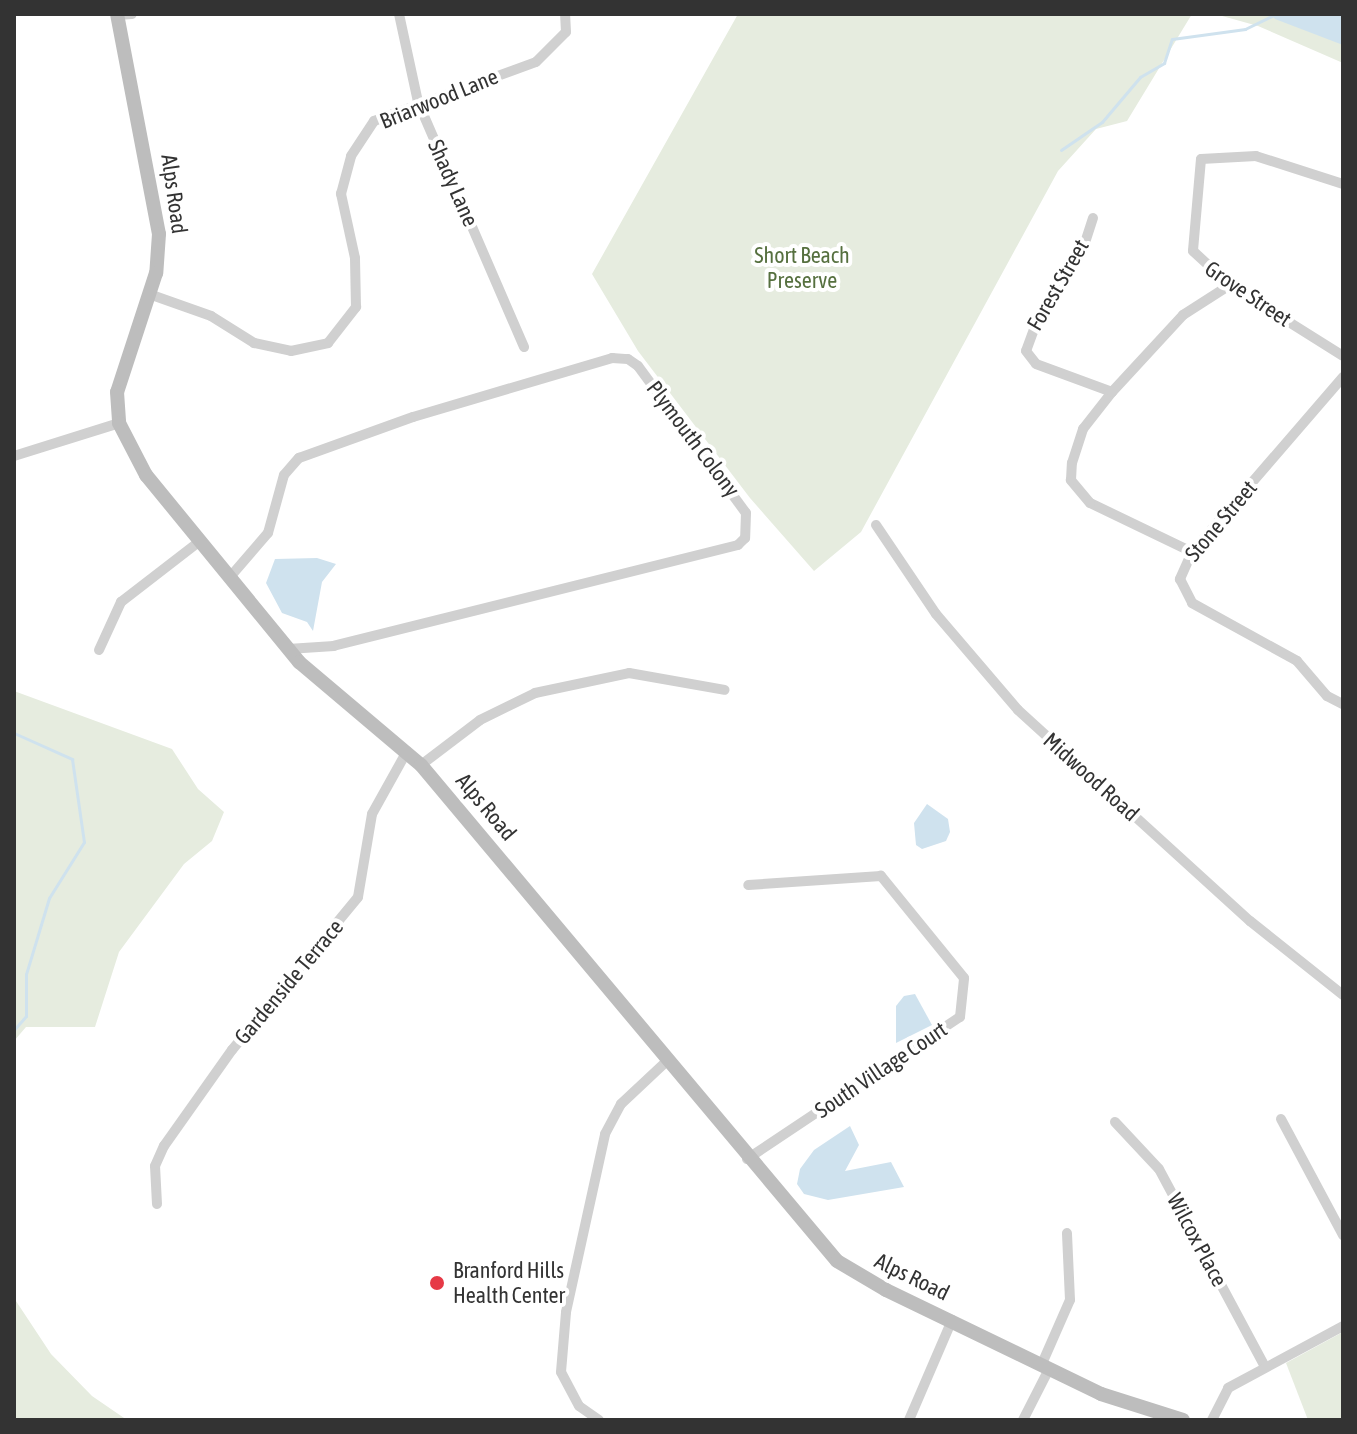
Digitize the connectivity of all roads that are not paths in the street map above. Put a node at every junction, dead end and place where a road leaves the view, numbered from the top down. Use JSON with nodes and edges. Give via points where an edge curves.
{"nodes":[{"id":1,"x":122,"y":14,"type":"edge"},
{"id":2,"x":399,"y":14,"type":"edge"},
{"id":3,"x":565,"y":14,"type":"edge"},
{"id":4,"x":418,"y":102,"type":"junction"},
{"id":5,"x":1343,"y":184,"type":"edge"},
{"id":6,"x":1093,"y":218,"type":"dead end"},
{"id":7,"x":1230,"y":285,"type":"junction"},
{"id":8,"x":149,"y":294,"type":"junction"},
{"id":9,"x":524,"y":347,"type":"dead end"},
{"id":10,"x":1343,"y":356,"type":"edge"},
{"id":11,"x":1343,"y":377,"type":"edge"},
{"id":12,"x":1112,"y":392,"type":"junction"},
{"id":13,"x":119,"y":423,"type":"junction"},
{"id":14,"x":14,"y":456,"type":"edge"},
{"id":15,"x":876,"y":525,"type":"dead end"},
{"id":16,"x":200,"y":541,"type":"junction"},
{"id":17,"x":1192,"y":552,"type":"junction"},
{"id":18,"x":230,"y":577,"type":"junction"},
{"id":19,"x":288,"y":649,"type":"junction"},
{"id":20,"x":99,"y":650,"type":"dead end"},
{"id":21,"x":725,"y":690,"type":"dead end"},
{"id":22,"x":1343,"y":704,"type":"edge"},
{"id":23,"x":407,"y":751,"type":"junction"},
{"id":24,"x":421,"y":765,"type":"junction"},
{"id":25,"x":748,"y":885,"type":"dead end"},
{"id":26,"x":1343,"y":995,"type":"edge"},
{"id":27,"x":667,"y":1061,"type":"junction"},
{"id":28,"x":1281,"y":1119,"type":"dead end"},
{"id":29,"x":1115,"y":1122,"type":"dead end"},
{"id":30,"x":747,"y":1159,"type":"junction"},
{"id":31,"x":157,"y":1204,"type":"dead end"},
{"id":32,"x":1067,"y":1233,"type":"dead end"},
{"id":33,"x":1343,"y":1235,"type":"edge"},
{"id":34,"x":952,"y":1320,"type":"junction"},
{"id":35,"x":1343,"y":1326,"type":"edge"},
{"id":36,"x":1265,"y":1367,"type":"junction"},
{"id":37,"x":1045,"y":1368,"type":"junction"},
{"id":38,"x":1149,"y":1416,"type":"edge"},
{"id":39,"x":599,"y":1420,"type":"edge"},
{"id":40,"x":909,"y":1420,"type":"edge"},
{"id":41,"x":1023,"y":1420,"type":"edge"},
{"id":42,"x":1183,"y":1420,"type":"edge"},
{"id":43,"x":1212,"y":1420,"type":"edge"}],
"edges":[{"from":1,"to":8,"type":"street","name":"Alps Road","via":[[157,205],[159,245]]},
{"from":2,"to":4,"type":"street","name":"Shady Lane"},
{"from":3,"to":4,"type":"street","name":"Briarwood Lane","via":[[566,32],[536,62]]},
{"from":4,"to":8,"type":"street","name":"Briarwood Lane","via":[[374,121],[351,156],[341,194],[355,258],[356,307],[328,343],[291,351],[254,343],[211,316]]},
{"from":4,"to":9,"type":"street","name":"Shady Lane"},
{"from":5,"to":7,"type":"street","name":"Grove Street","via":[[1256,156],[1201,159],[1193,251]]},
{"from":6,"to":12,"type":"street","name":"Forest Street","via":[[1085,243],[1040,313],[1026,351],[1036,364]]},
{"from":7,"to":10,"type":"street","name":"Grove Street"},
{"from":7,"to":12,"type":"street","via":[[1183,315]]},
{"from":8,"to":13,"type":"street","name":"Alps Road","via":[[123,363],[117,392]]},
{"from":11,"to":17,"type":"street","name":"Stone Street"},
{"from":12,"to":17,"type":"street","via":[[1083,429],[1071,480],[1077,492],[1106,513]]},
{"from":13,"to":14,"type":"street"},
{"from":13,"to":16,"type":"street","name":"Alps Road","via":[[146,475]]},
{"from":15,"to":26,"type":"street","name":"Midwood Road","via":[[936,614],[1018,710],[1250,921]]},
{"from":16,"to":18,"type":"street","name":"Alps Road"},
{"from":16,"to":20,"type":"street","via":[[121,602]]},
{"from":17,"to":22,"type":"street","name":"Stone Street","via":[[1180,579],[1192,603],[1297,661],[1327,696]]},
{"from":18,"to":19,"type":"street","name":"Alps Road"},
{"from":18,"to":19,"type":"street","name":"Plymouth Colony","via":[[268,533],[284,475],[299,458],[413,417],[612,358],[638,366],[746,513],[745,538],[738,545],[334,646]]},
{"from":19,"to":23,"type":"street","name":"Alps Road"},
{"from":21,"to":24,"type":"street","via":[[629,673],[535,693],[480,720]]},
{"from":23,"to":24,"type":"street","name":"Alps Road"},
{"from":23,"to":31,"type":"street","name":"Gardenside Terrace","via":[[372,814],[358,897],[232,1050],[164,1146],[155,1166]]},
{"from":24,"to":27,"type":"street","name":"Alps Road"},
{"from":25,"to":30,"type":"street","name":"South Village Court","via":[[881,876],[964,978],[960,1017]]},
{"from":27,"to":30,"type":"street","name":"Alps Road"},
{"from":27,"to":39,"type":"street","via":[[621,1104],[605,1134],[566,1312],[561,1372],[579,1406]]},
{"from":28,"to":33,"type":"street"},
{"from":29,"to":36,"type":"street","name":"Wilcox Place","via":[[1159,1169]]},
{"from":30,"to":34,"type":"street","name":"Alps Road","via":[[837,1261]]},
{"from":32,"to":37,"type":"street","via":[[1070,1300]]},
{"from":34,"to":37,"type":"street","name":"Alps Road"},
{"from":34,"to":40,"type":"street"},
{"from":35,"to":36,"type":"street"},
{"from":36,"to":43,"type":"street","via":[[1228,1388]]},
{"from":37,"to":38,"type":"street","name":"Alps Road"},
{"from":37,"to":41,"type":"street"},
{"from":38,"to":42,"type":"street","name":"Alps Road"}]}
